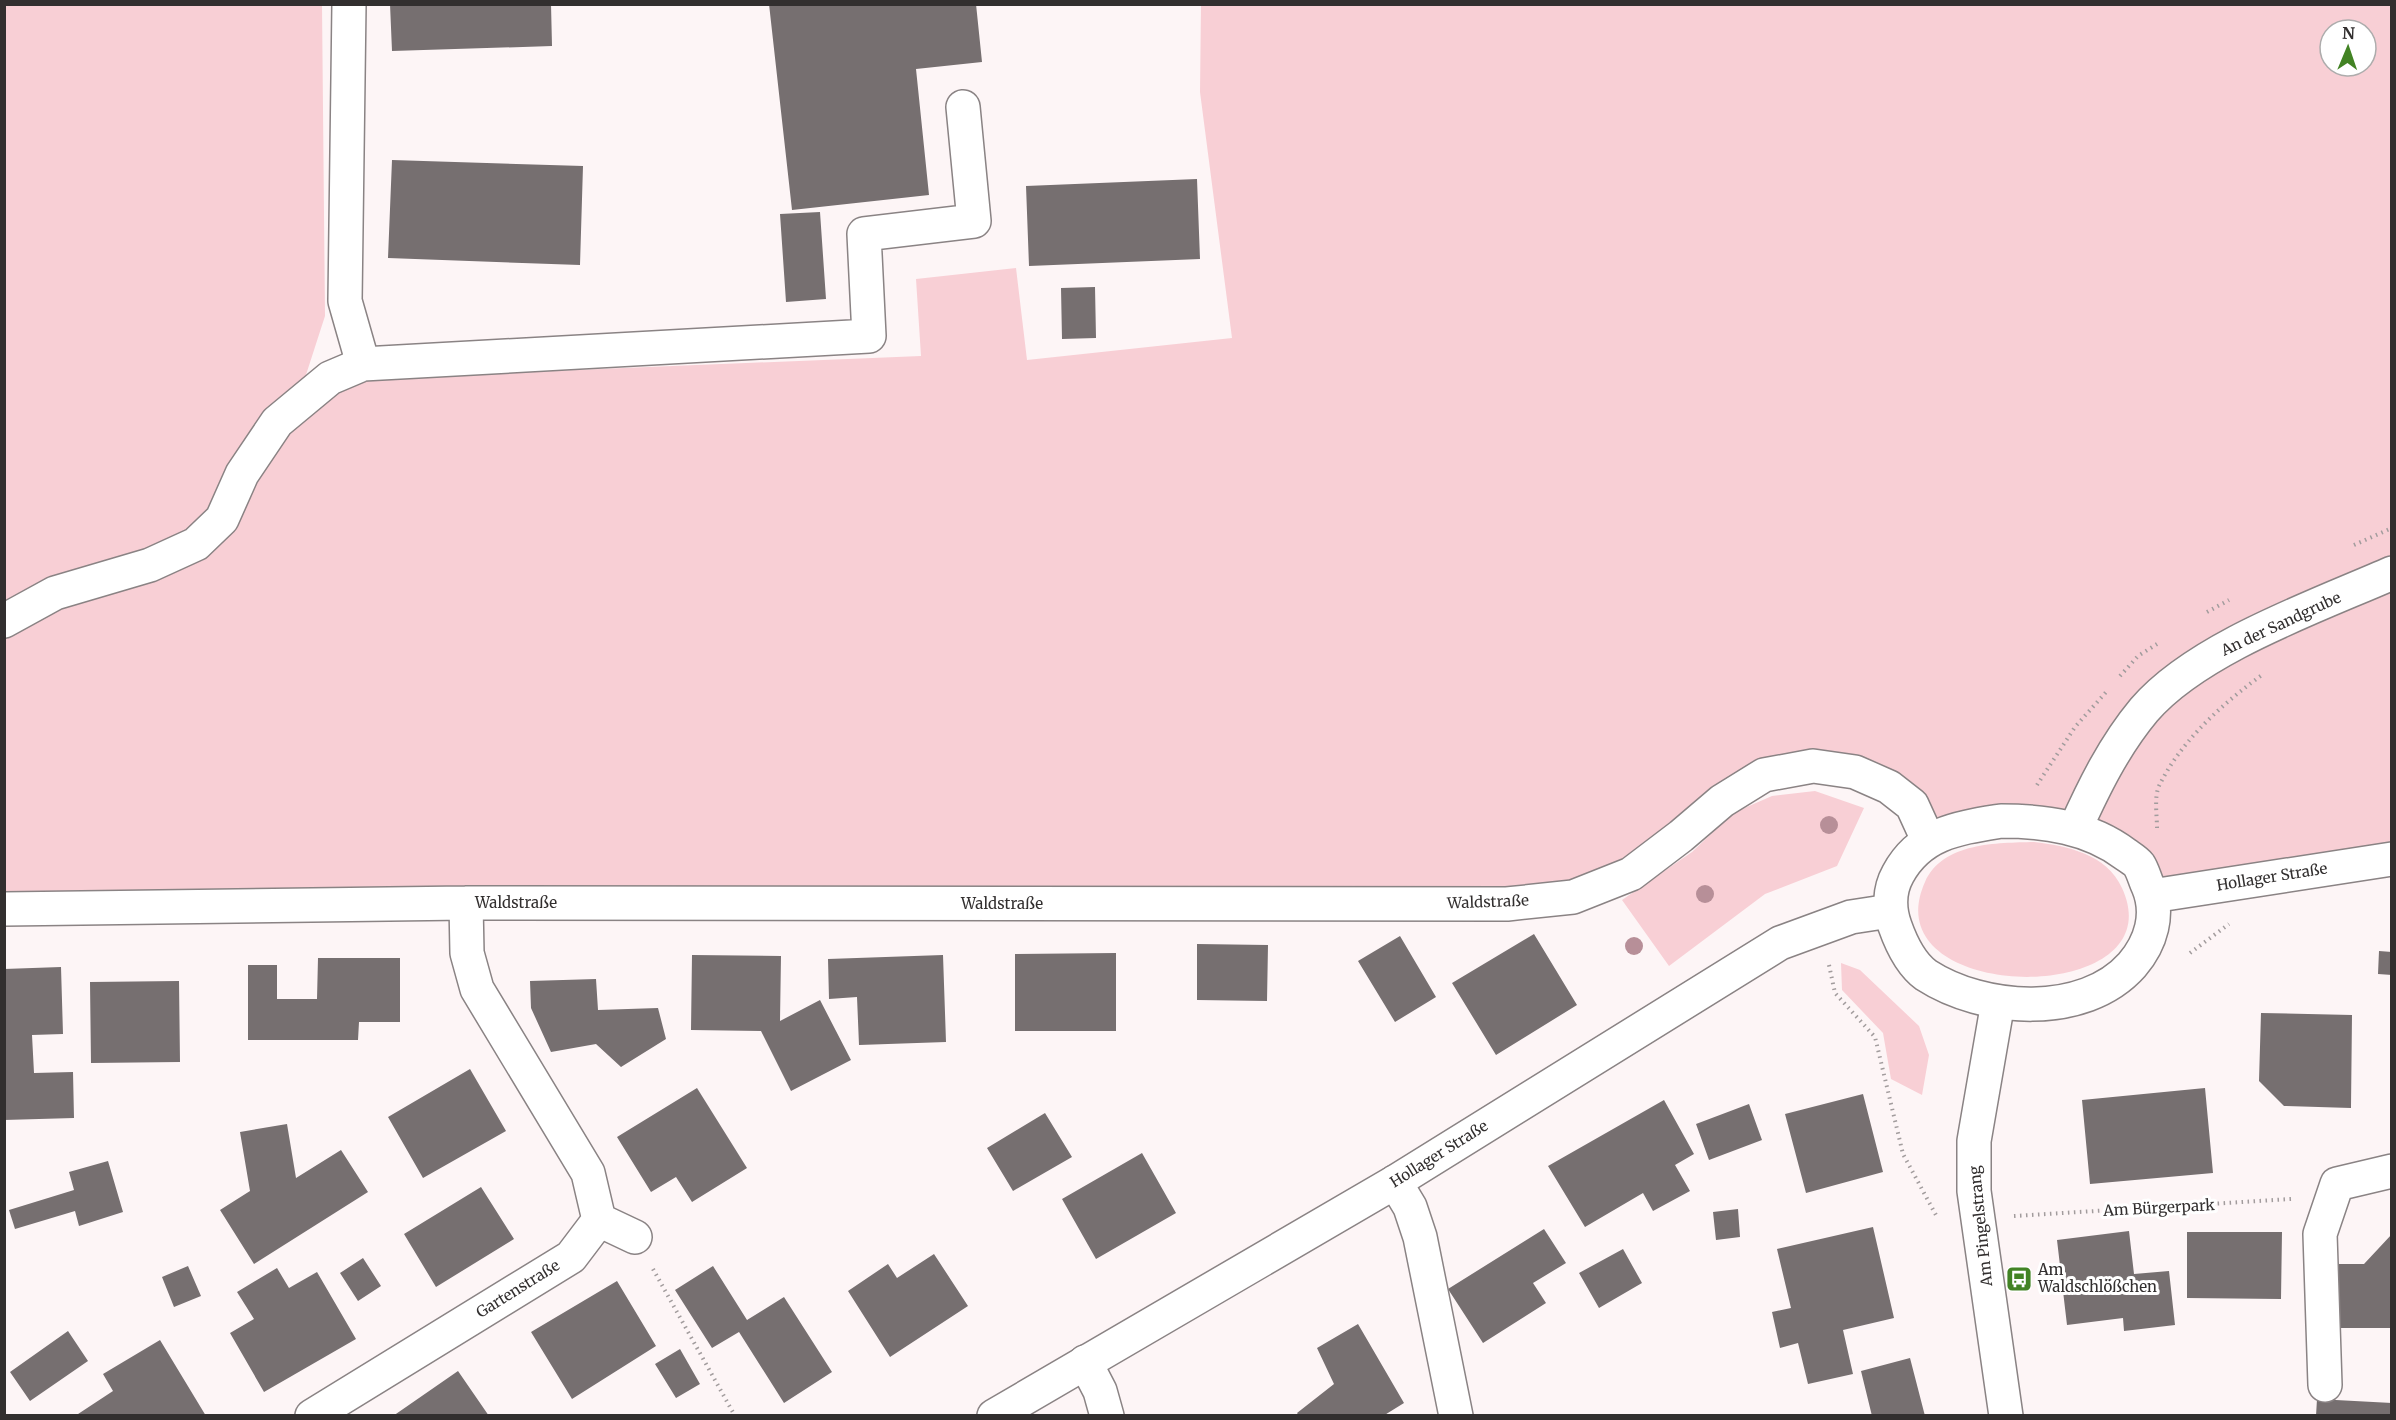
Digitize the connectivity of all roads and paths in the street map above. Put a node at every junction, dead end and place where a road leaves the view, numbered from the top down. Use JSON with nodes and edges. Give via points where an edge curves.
{"nodes":[{"id":1,"x":349,"y":4,"type":"edge"},
{"id":2,"x":963,"y":106,"type":"dead end"},
{"id":3,"x":363,"y":364,"type":"junction"},
{"id":4,"x":2391,"y":573,"type":"edge"},
{"id":5,"x":4,"y":621,"type":"edge"},
{"id":6,"x":2268,"y":671,"type":"dead end"},
{"id":7,"x":2032,"y":791,"type":"dead end"},
{"id":8,"x":2090,"y":795,"type":"junction"},
{"id":9,"x":2147,"y":823,"type":"dead end"},
{"id":10,"x":2157,"y":828,"type":"junction"},
{"id":11,"x":2075,"y":829,"type":"junction"},
{"id":12,"x":2163,"y":836,"type":"dead end"},
{"id":13,"x":1928,"y":840,"type":"junction"},
{"id":14,"x":2391,"y":859,"type":"edge"},
{"id":15,"x":2186,"y":891,"type":"junction"},
{"id":16,"x":2152,"y":896,"type":"junction"},
{"id":17,"x":466,"y":903,"type":"junction"},
{"id":18,"x":4,"y":909,"type":"edge"},
{"id":19,"x":1890,"y":911,"type":"junction"},
{"id":20,"x":1828,"y":962,"type":"dead end"},
{"id":21,"x":2183,"y":963,"type":"dead end"},
{"id":22,"x":1998,"y":1002,"type":"junction"},
{"id":23,"x":2391,"y":1171,"type":"edge"},
{"id":24,"x":1395,"y":1182,"type":"junction"},
{"id":25,"x":2337,"y":1184,"type":"junction"},
{"id":26,"x":1978,"y":1218,"type":"junction"},
{"id":27,"x":599,"y":1220,"type":"junction"},
{"id":28,"x":635,"y":1237,"type":"joint"},
{"id":29,"x":1085,"y":1362,"type":"junction"},
{"id":30,"x":2325,"y":1385,"type":"dead end"},
{"id":31,"x":312,"y":1416,"type":"edge"},
{"id":32,"x":735,"y":1416,"type":"edge"},
{"id":33,"x":994,"y":1416,"type":"edge"},
{"id":34,"x":1107,"y":1416,"type":"edge"},
{"id":35,"x":1456,"y":1416,"type":"edge"},
{"id":36,"x":2006,"y":1416,"type":"edge"}],
"edges":[{"from":1,"to":3,"type":"street","via":[[345,301]]},
{"from":2,"to":3,"type":"street","via":[[974,221],[864,234],[869,336]]},
{"from":3,"to":5,"type":"street","via":[[330,378],[277,422],[243,474],[222,519],[196,544],[150,566],[56,593]]},
{"from":4,"to":8,"type":"street","name":"An der Sandgrube","via":[[2254,633],[2193,668],[2145,709],[2106,764]]},
{"from":6,"to":10,"type":"path","via":[[2227,700],[2186,746],[2158,788]]},
{"from":7,"to":8,"type":"path"},
{"from":8,"to":11,"type":"street","name":"An der Sandgrube"},
{"from":9,"to":10,"type":"path"},
{"from":10,"to":12,"type":"path"},
{"from":11,"to":13,"type":"street","via":[[2035,821],[2001,821],[1965,827]]},
{"from":11,"to":16,"type":"street","via":[[2111,843],[2139,864]]},
{"from":13,"to":17,"type":"street","name":"Waldstraße","via":[[1912,805],[1889,787],[1855,772],[1813,766],[1764,775],[1722,801],[1631,874],[1573,897],[1507,904]]},
{"from":13,"to":19,"type":"street","via":[[1907,856],[1893,882]]},
{"from":14,"to":15,"type":"street","name":"Hollager Straße"},
{"from":15,"to":16,"type":"street","name":"Hollager Straße"},
{"from":15,"to":21,"type":"path","via":[[2190,953]]},
{"from":16,"to":22,"type":"street","via":[[2153,924],[2145,951],[2121,977],[2091,994],[2044,1004]]},
{"from":17,"to":18,"type":"street","name":"Waldstraße"},
{"from":17,"to":27,"type":"street","via":[[467,953],[477,989],[588,1173]]},
{"from":19,"to":22,"type":"street","via":[[1902,946],[1924,974],[1962,993]]},
{"from":19,"to":24,"type":"street","name":"Hollager Straße","via":[[1851,917],[1779,943]]},
{"from":20,"to":26,"type":"path","name":"Am Bürgerpark","via":[[1836,993],[1875,1037],[1903,1154],[1940,1222]]},
{"from":22,"to":26,"type":"street","name":"Am Pingelstrang","via":[[1974,1141]]},
{"from":23,"to":25,"type":"street"},
{"from":24,"to":29,"type":"street","name":"Hollager Straße"},
{"from":24,"to":35,"type":"street","via":[[1417,1227]]},
{"from":25,"to":26,"type":"path","name":"Am Bürgerpark","via":[[2288,1200]]},
{"from":25,"to":30,"type":"street","via":[[2320,1234]]},
{"from":26,"to":36,"type":"street","name":"Am Pingelstrang"},
{"from":27,"to":28,"type":"street"},
{"from":27,"to":31,"type":"street","name":"Gartenstraße","via":[[571,1257]]},
{"from":28,"to":32,"type":"path"},
{"from":29,"to":33,"type":"street","name":"Hollager Straße"},
{"from":29,"to":34,"type":"street"}]}
